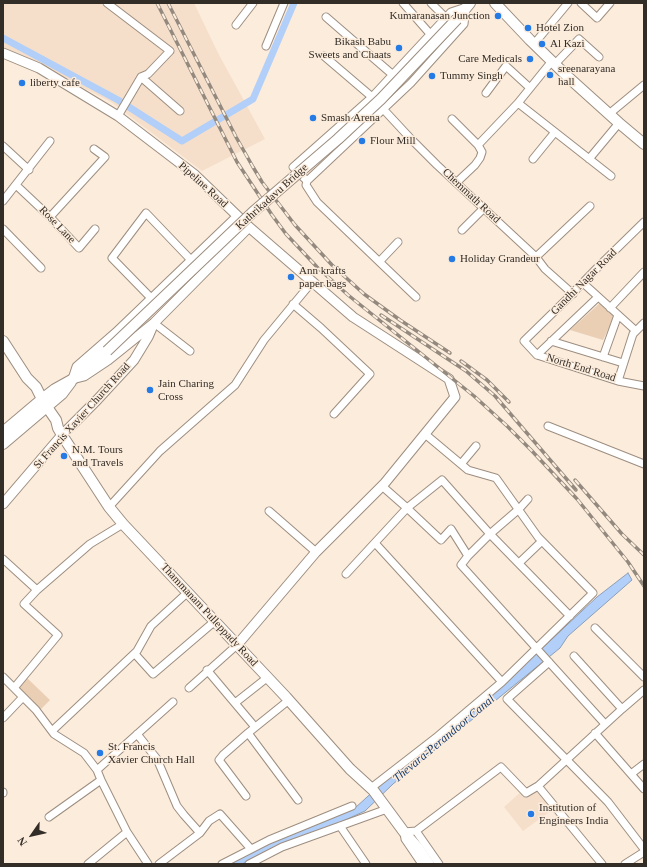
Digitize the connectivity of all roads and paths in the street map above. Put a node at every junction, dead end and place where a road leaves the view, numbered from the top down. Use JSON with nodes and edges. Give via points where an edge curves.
{"nodes":[{"id":1,"x":106,"y":3,"type":"edge"},
{"id":2,"x":253,"y":3,"type":"edge"},
{"id":3,"x":284,"y":3,"type":"edge"},
{"id":4,"x":403,"y":3,"type":"edge"},
{"id":5,"x":431,"y":3,"type":"edge"},
{"id":6,"x":479,"y":3,"type":"edge"},
{"id":7,"x":495,"y":3,"type":"edge"},
{"id":8,"x":568,"y":3,"type":"edge"},
{"id":9,"x":581,"y":3,"type":"edge"},
{"id":10,"x":610,"y":3,"type":"edge"},
{"id":11,"x":468,"y":5,"type":"edge"},
{"id":12,"x":326,"y":17,"type":"dead end"},
{"id":13,"x":446,"y":18,"type":"junction"},
{"id":14,"x":236,"y":25,"type":"dead end"},
{"id":15,"x":431,"y":35,"type":"junction"},
{"id":16,"x":534,"y":44,"type":"junction"},
{"id":17,"x":266,"y":46,"type":"dead end"},
{"id":18,"x":3,"y":53,"type":"edge"},
{"id":19,"x":324,"y":56,"type":"dead end"},
{"id":20,"x":599,"y":57,"type":"dead end"},
{"id":21,"x":554,"y":62,"type":"junction"},
{"id":22,"x":393,"y":75,"type":"junction"},
{"id":23,"x":140,"y":77,"type":"junction"},
{"id":24,"x":644,"y":85,"type":"edge"},
{"id":25,"x":530,"y":88,"type":"junction"},
{"id":26,"x":486,"y":93,"type":"dead end"},
{"id":27,"x":372,"y":97,"type":"junction"},
{"id":28,"x":518,"y":103,"type":"junction"},
{"id":29,"x":383,"y":110,"type":"junction"},
{"id":30,"x":180,"y":111,"type":"dead end"},
{"id":31,"x":119,"y":113,"type":"junction"},
{"id":32,"x":609,"y":114,"type":"junction"},
{"id":33,"x":452,"y":119,"type":"dead end"},
{"id":34,"x":618,"y":123,"type":"junction"},
{"id":35,"x":555,"y":132,"type":"junction"},
{"id":36,"x":50,"y":142,"type":"dead end"},
{"id":37,"x":644,"y":144,"type":"edge"},
{"id":38,"x":478,"y":145,"type":"junction"},
{"id":39,"x":3,"y":146,"type":"edge"},
{"id":40,"x":94,"y":149,"type":"dead end"},
{"id":41,"x":533,"y":159,"type":"dead end"},
{"id":42,"x":589,"y":159,"type":"junction"},
{"id":43,"x":29,"y":170,"type":"junction"},
{"id":44,"x":611,"y":176,"type":"dead end"},
{"id":45,"x":307,"y":182,"type":"junction"},
{"id":46,"x":456,"y":183,"type":"junction"},
{"id":47,"x":16,"y":185,"type":"junction"},
{"id":48,"x":3,"y":201,"type":"edge"},
{"id":49,"x":590,"y":206,"type":"dead end"},
{"id":50,"x":484,"y":208,"type":"junction"},
{"id":51,"x":50,"y":217,"type":"junction"},
{"id":52,"x":237,"y":217,"type":"junction"},
{"id":53,"x":644,"y":222,"type":"edge"},
{"id":54,"x":248,"y":227,"type":"junction"},
{"id":55,"x":3,"y":229,"type":"edge"},
{"id":56,"x":95,"y":229,"type":"dead end"},
{"id":57,"x":462,"y":230,"type":"dead end"},
{"id":58,"x":398,"y":242,"type":"dead end"},
{"id":59,"x":536,"y":257,"type":"junction"},
{"id":60,"x":191,"y":260,"type":"junction"},
{"id":61,"x":380,"y":261,"type":"junction"},
{"id":62,"x":41,"y":268,"type":"dead end"},
{"id":63,"x":644,"y":272,"type":"edge"},
{"id":64,"x":312,"y":282,"type":"junction"},
{"id":65,"x":583,"y":283,"type":"junction"},
{"id":66,"x":573,"y":294,"type":"junction"},
{"id":67,"x":598,"y":296,"type":"junction"},
{"id":68,"x":154,"y":297,"type":"junction"},
{"id":69,"x":416,"y":297,"type":"dead end"},
{"id":70,"x":293,"y":304,"type":"junction"},
{"id":71,"x":168,"y":308,"type":"junction"},
{"id":72,"x":610,"y":308,"type":"junction"},
{"id":73,"x":618,"y":315,"type":"junction"},
{"id":74,"x":644,"y":322,"type":"edge"},
{"id":75,"x":154,"y":323,"type":"junction"},
{"id":76,"x":636,"y":331,"type":"junction"},
{"id":77,"x":3,"y":341,"type":"edge"},
{"id":78,"x":524,"y":341,"type":"joint"},
{"id":79,"x":551,"y":341,"type":"junction"},
{"id":80,"x":190,"y":351,"type":"dead end"},
{"id":81,"x":537,"y":355,"type":"junction"},
{"id":82,"x":603,"y":357,"type":"junction"},
{"id":83,"x":623,"y":363,"type":"junction"},
{"id":84,"x":73,"y":379,"type":"junction"},
{"id":85,"x":618,"y":381,"type":"junction"},
{"id":86,"x":644,"y":386,"type":"edge"},
{"id":87,"x":42,"y":405,"type":"junction"},
{"id":88,"x":334,"y":414,"type":"dead end"},
{"id":89,"x":548,"y":426,"type":"dead end"},
{"id":90,"x":60,"y":431,"type":"junction"},
{"id":91,"x":3,"y":432,"type":"edge"},
{"id":92,"x":425,"y":434,"type":"junction"},
{"id":93,"x":3,"y":444,"type":"edge"},
{"id":94,"x":476,"y":446,"type":"dead end"},
{"id":95,"x":461,"y":464,"type":"junction"},
{"id":96,"x":644,"y":464,"type":"edge"},
{"id":97,"x":382,"y":486,"type":"junction"},
{"id":98,"x":528,"y":499,"type":"dead end"},
{"id":99,"x":3,"y":504,"type":"edge"},
{"id":100,"x":109,"y":507,"type":"junction"},
{"id":101,"x":407,"y":508,"type":"junction"},
{"id":102,"x":519,"y":509,"type":"junction"},
{"id":103,"x":269,"y":511,"type":"dead end"},
{"id":104,"x":123,"y":524,"type":"junction"},
{"id":105,"x":490,"y":534,"type":"junction"},
{"id":106,"x":542,"y":541,"type":"junction"},
{"id":107,"x":375,"y":543,"type":"junction"},
{"id":108,"x":316,"y":552,"type":"junction"},
{"id":109,"x":468,"y":556,"type":"junction"},
{"id":110,"x":3,"y":559,"type":"edge"},
{"id":111,"x":519,"y":563,"type":"junction"},
{"id":112,"x":346,"y":574,"type":"dead end"},
{"id":113,"x":37,"y":590,"type":"junction"},
{"id":114,"x":188,"y":592,"type":"junction"},
{"id":115,"x":570,"y":616,"type":"junction"},
{"id":116,"x":215,"y":621,"type":"junction"},
{"id":117,"x":595,"y":628,"type":"dead end"},
{"id":118,"x":237,"y":645,"type":"junction"},
{"id":119,"x":538,"y":650,"type":"junction"},
{"id":120,"x":135,"y":654,"type":"junction"},
{"id":121,"x":574,"y":656,"type":"dead end"},
{"id":122,"x":548,"y":661,"type":"junction"},
{"id":123,"x":207,"y":670,"type":"junction"},
{"id":124,"x":3,"y":677,"type":"edge"},
{"id":125,"x":268,"y":677,"type":"junction"},
{"id":126,"x":644,"y":677,"type":"edge"},
{"id":127,"x":502,"y":682,"type":"junction"},
{"id":128,"x":14,"y":688,"type":"junction"},
{"id":129,"x":189,"y":688,"type":"dead end"},
{"id":130,"x":644,"y":690,"type":"edge"},
{"id":131,"x":23,"y":697,"type":"junction"},
{"id":132,"x":289,"y":700,"type":"junction"},
{"id":133,"x":173,"y":702,"type":"dead end"},
{"id":134,"x":235,"y":703,"type":"junction"},
{"id":135,"x":622,"y":709,"type":"junction"},
{"id":136,"x":3,"y":718,"type":"edge"},
{"id":137,"x":605,"y":724,"type":"junction"},
{"id":138,"x":255,"y":727,"type":"junction"},
{"id":139,"x":52,"y":731,"type":"junction"},
{"id":140,"x":248,"y":733,"type":"junction"},
{"id":141,"x":595,"y":733,"type":"junction"},
{"id":142,"x":137,"y":734,"type":"junction"},
{"id":143,"x":566,"y":759,"type":"junction"},
{"id":144,"x":644,"y":764,"type":"edge"},
{"id":145,"x":97,"y":770,"type":"junction"},
{"id":146,"x":631,"y":774,"type":"junction"},
{"id":147,"x":100,"y":780,"type":"junction"},
{"id":148,"x":538,"y":786,"type":"junction"},
{"id":149,"x":644,"y":789,"type":"edge"},
{"id":150,"x":375,"y":792,"type":"junction"},
{"id":151,"x":246,"y":796,"type":"dead end"},
{"id":152,"x":298,"y":800,"type":"dead end"},
{"id":153,"x":352,"y":806,"type":"dead end"},
{"id":154,"x":387,"y":809,"type":"junction"},
{"id":155,"x":49,"y":817,"type":"dead end"},
{"id":156,"x":340,"y":826,"type":"junction"},
{"id":157,"x":416,"y":831,"type":"junction"},
{"id":158,"x":127,"y":832,"type":"junction"},
{"id":159,"x":404,"y":832,"type":"junction"},
{"id":160,"x":200,"y":833,"type":"junction"},
{"id":161,"x":251,"y":849,"type":"junction"},
{"id":162,"x":644,"y":851,"type":"edge"},
{"id":163,"x":88,"y":864,"type":"edge"},
{"id":164,"x":148,"y":864,"type":"edge"},
{"id":165,"x":159,"y":864,"type":"edge"},
{"id":166,"x":222,"y":864,"type":"edge"},
{"id":167,"x":249,"y":864,"type":"edge"},
{"id":168,"x":366,"y":864,"type":"edge"},
{"id":169,"x":422,"y":864,"type":"edge"},
{"id":170,"x":429,"y":864,"type":"edge"},
{"id":171,"x":439,"y":864,"type":"edge"},
{"id":172,"x":602,"y":864,"type":"edge"},
{"id":173,"x":625,"y":864,"type":"edge"}],
"edges":[{"from":1,"to":23,"type":"street","via":[[170,51],[148,74]]},
{"from":2,"to":14,"type":"street"},
{"from":3,"to":17,"type":"street"},
{"from":4,"to":15,"type":"street"},
{"from":5,"to":13,"type":"street"},
{"from":6,"to":11,"type":"main road"},
{"from":7,"to":16,"type":"main road"},
{"from":8,"to":16,"type":"street"},
{"from":9,"to":10,"type":"street","via":[[597,18]]},
{"from":11,"to":13,"type":"street","via":[[451,12]]},
{"from":11,"to":29,"type":"street","via":[[464,24]]},
{"from":11,"to":84,"type":"main road","name":"Kathrikadavu Bridge","bridge":true,"via":[[458,19],[381,99],[253,212],[107,351]]},
{"from":12,"to":22,"type":"street"},
{"from":13,"to":15,"type":"street"},
{"from":15,"to":22,"type":"street"},
{"from":16,"to":21,"type":"main road"},
{"from":18,"to":31,"type":"street","name":"Pipeline Road","via":[[39,68]]},
{"from":19,"to":27,"type":"street","name":"Chemmath Road"},
{"from":20,"to":21,"type":"street","via":[[579,39]]},
{"from":21,"to":25,"type":"street"},
{"from":21,"to":32,"type":"main road"},
{"from":22,"to":27,"type":"street"},
{"from":23,"to":30,"type":"street"},
{"from":23,"to":31,"type":"street"},
{"from":24,"to":32,"type":"street"},
{"from":25,"to":26,"type":"street","via":[[506,66]]},
{"from":25,"to":28,"type":"street"},
{"from":27,"to":29,"type":"street","name":"Chemmath Road"},
{"from":27,"to":45,"type":"street","via":[[293,167]]},
{"from":28,"to":35,"type":"street"},
{"from":28,"to":38,"type":"street"},
{"from":29,"to":45,"type":"street"},
{"from":29,"to":46,"type":"street","name":"Chemmath Road"},
{"from":31,"to":52,"type":"street","name":"Pipeline Road","via":[[194,174]]},
{"from":32,"to":34,"type":"main road"},
{"from":33,"to":38,"type":"street"},
{"from":34,"to":37,"type":"main road"},
{"from":34,"to":42,"type":"street"},
{"from":35,"to":41,"type":"street"},
{"from":35,"to":42,"type":"street"},
{"from":36,"to":43,"type":"street"},
{"from":38,"to":46,"type":"street","via":[[482,152],[480,158]]},
{"from":39,"to":43,"type":"street"},
{"from":40,"to":51,"type":"street","via":[[105,157]]},
{"from":42,"to":44,"type":"street"},
{"from":43,"to":47,"type":"street"},
{"from":45,"to":61,"type":"street","via":[[317,202]]},
{"from":46,"to":50,"type":"street","name":"Chemmath Road"},
{"from":47,"to":48,"type":"street"},
{"from":47,"to":51,"type":"street","name":"Rose Lane"},
{"from":49,"to":59,"type":"street"},
{"from":50,"to":57,"type":"street"},
{"from":50,"to":59,"type":"street","name":"Chemmath Road"},
{"from":51,"to":56,"type":"street","name":"Rose Lane","via":[[79,248]]},
{"from":52,"to":54,"type":"street","name":"Pipeline Road"},
{"from":52,"to":60,"type":"street"},
{"from":53,"to":65,"type":"street","name":"Gandhi Nagar Road"},
{"from":54,"to":64,"type":"street","name":"Pipeline Road"},
{"from":54,"to":71,"type":"street"},
{"from":55,"to":62,"type":"street"},
{"from":58,"to":61,"type":"street"},
{"from":59,"to":66,"type":"street","name":"Chemmath Road","via":[[545,269]]},
{"from":60,"to":68,"type":"street"},
{"from":60,"to":68,"type":"street","via":[[146,213],[112,258]]},
{"from":61,"to":69,"type":"street"},
{"from":63,"to":72,"type":"street"},
{"from":64,"to":70,"type":"street"},
{"from":64,"to":92,"type":"street","name":"Pipeline Road","via":[[353,317],[449,379],[455,397]]},
{"from":65,"to":66,"type":"street","name":"Gandhi Nagar Road"},
{"from":65,"to":67,"type":"street"},
{"from":66,"to":78,"type":"street","name":"Gandhi Nagar Road"},
{"from":67,"to":72,"type":"street"},
{"from":67,"to":79,"type":"street"},
{"from":68,"to":71,"type":"street"},
{"from":68,"to":84,"type":"street","via":[[77,367]]},
{"from":70,"to":88,"type":"street","via":[[370,374]]},
{"from":70,"to":100,"type":"street","via":[[264,340],[235,385],[160,451]]},
{"from":71,"to":75,"type":"street"},
{"from":72,"to":73,"type":"street"},
{"from":73,"to":76,"type":"street"},
{"from":73,"to":82,"type":"street"},
{"from":74,"to":76,"type":"street"},
{"from":75,"to":80,"type":"street"},
{"from":75,"to":84,"type":"street","via":[[108,360],[84,376]]},
{"from":75,"to":90,"type":"street","name":"St Francis Xavier Church Road","via":[[134,360],[98,400]]},
{"from":76,"to":83,"type":"street"},
{"from":77,"to":87,"type":"main road","name":"Thammanam Pulleppady Road","via":[[27,378],[30,391]]},
{"from":78,"to":81,"type":"street","name":"North End Road"},
{"from":79,"to":81,"type":"street"},
{"from":79,"to":82,"type":"street"},
{"from":81,"to":85,"type":"street","name":"North End Road"},
{"from":82,"to":83,"type":"street"},
{"from":83,"to":85,"type":"street"},
{"from":84,"to":87,"type":"main road","name":"Kathrikadavu Bridge","via":[[56,389]]},
{"from":85,"to":86,"type":"street","name":"North End Road"},
{"from":87,"to":90,"type":"main road","name":"Thammanam Pulleppady Road"},
{"from":87,"to":91,"type":"main road"},
{"from":87,"to":93,"type":"main road"},
{"from":89,"to":96,"type":"street"},
{"from":90,"to":99,"type":"street","name":"St Francis Xavier Church Road"},
{"from":90,"to":100,"type":"main road","name":"Thammanam Pulleppady Road"},
{"from":92,"to":95,"type":"street"},
{"from":92,"to":97,"type":"street"},
{"from":94,"to":95,"type":"street"},
{"from":95,"to":102,"type":"street","via":[[468,470],[496,478]]},
{"from":97,"to":101,"type":"street"},
{"from":97,"to":108,"type":"street"},
{"from":98,"to":102,"type":"street"},
{"from":100,"to":104,"type":"main road","name":"Thammanam Pulleppady Road"},
{"from":101,"to":105,"type":"street","via":[[442,480]]},
{"from":101,"to":107,"type":"street"},
{"from":101,"to":109,"type":"street","via":[[441,540],[450,529]]},
{"from":102,"to":105,"type":"street"},
{"from":102,"to":106,"type":"street"},
{"from":103,"to":108,"type":"street"},
{"from":104,"to":113,"type":"street","via":[[90,544]]},
{"from":104,"to":114,"type":"main road","name":"Thammanam Pulleppady Road"},
{"from":105,"to":109,"type":"street"},
{"from":105,"to":111,"type":"street"},
{"from":106,"to":111,"type":"street"},
{"from":106,"to":115,"type":"street","via":[[593,593]]},
{"from":107,"to":112,"type":"street"},
{"from":107,"to":127,"type":"street"},
{"from":108,"to":118,"type":"street"},
{"from":109,"to":119,"type":"street","via":[[461,565]]},
{"from":110,"to":113,"type":"street"},
{"from":111,"to":115,"type":"street"},
{"from":113,"to":128,"type":"street","via":[[24,604],[58,635]]},
{"from":114,"to":116,"type":"main road","name":"Thammanam Pulleppady Road"},
{"from":114,"to":120,"type":"street","via":[[151,626]]},
{"from":115,"to":119,"type":"street"},
{"from":116,"to":118,"type":"main road","name":"Thammanam Pulleppady Road"},
{"from":116,"to":120,"type":"street","via":[[153,674]]},
{"from":117,"to":126,"type":"street"},
{"from":118,"to":123,"type":"street"},
{"from":118,"to":125,"type":"main road","name":"Thammanam Pulleppady Road"},
{"from":119,"to":122,"type":"street"},
{"from":119,"to":127,"type":"street"},
{"from":120,"to":139,"type":"street"},
{"from":121,"to":135,"type":"street"},
{"from":122,"to":137,"type":"street"},
{"from":122,"to":143,"type":"street","via":[[507,699]]},
{"from":123,"to":129,"type":"street"},
{"from":123,"to":134,"type":"street"},
{"from":124,"to":128,"type":"street"},
{"from":125,"to":132,"type":"main road","name":"Thammanam Pulleppady Road"},
{"from":125,"to":134,"type":"street"},
{"from":127,"to":150,"type":"street"},
{"from":128,"to":131,"type":"street"},
{"from":130,"to":135,"type":"street"},
{"from":131,"to":136,"type":"street"},
{"from":131,"to":139,"type":"street"},
{"from":132,"to":138,"type":"street"},
{"from":132,"to":150,"type":"main road","name":"Thammanam Pulleppady Road","via":[[350,769]]},
{"from":133,"to":142,"type":"street"},
{"from":134,"to":138,"type":"street"},
{"from":135,"to":137,"type":"street"},
{"from":137,"to":141,"type":"street"},
{"from":138,"to":140,"type":"street"},
{"from":139,"to":145,"type":"street","via":[[84,753]]},
{"from":140,"to":151,"type":"street","via":[[219,760]]},
{"from":140,"to":152,"type":"street"},
{"from":141,"to":143,"type":"street"},
{"from":141,"to":146,"type":"street"},
{"from":142,"to":145,"type":"street"},
{"from":142,"to":160,"type":"street","via":[[156,759],[177,806]]},
{"from":143,"to":148,"type":"street"},
{"from":143,"to":162,"type":"street","via":[[608,802]]},
{"from":144,"to":146,"type":"street"},
{"from":145,"to":147,"type":"street"},
{"from":146,"to":149,"type":"street"},
{"from":147,"to":155,"type":"street"},
{"from":147,"to":158,"type":"street"},
{"from":148,"to":157,"type":"street","via":[[526,793],[502,768]]},
{"from":148,"to":172,"type":"street"},
{"from":150,"to":154,"type":"main road","name":"Thammanam Pulleppady Road"},
{"from":153,"to":161,"type":"street"},
{"from":154,"to":156,"type":"street"},
{"from":154,"to":159,"type":"main road","name":"Thammanam Pulleppady Road"},
{"from":156,"to":167,"type":"street","via":[[282,847]]},
{"from":156,"to":168,"type":"street"},
{"from":157,"to":159,"type":"street"},
{"from":157,"to":171,"type":"street"},
{"from":158,"to":163,"type":"street"},
{"from":158,"to":164,"type":"street"},
{"from":159,"to":169,"type":"street","via":[[404,838]]},
{"from":159,"to":170,"type":"main road","name":"Thammanam Pulleppady Road"},
{"from":160,"to":161,"type":"street","via":[[209,821],[220,814]]},
{"from":160,"to":165,"type":"street"},
{"from":161,"to":166,"type":"street"},
{"from":162,"to":173,"type":"street"}]}
